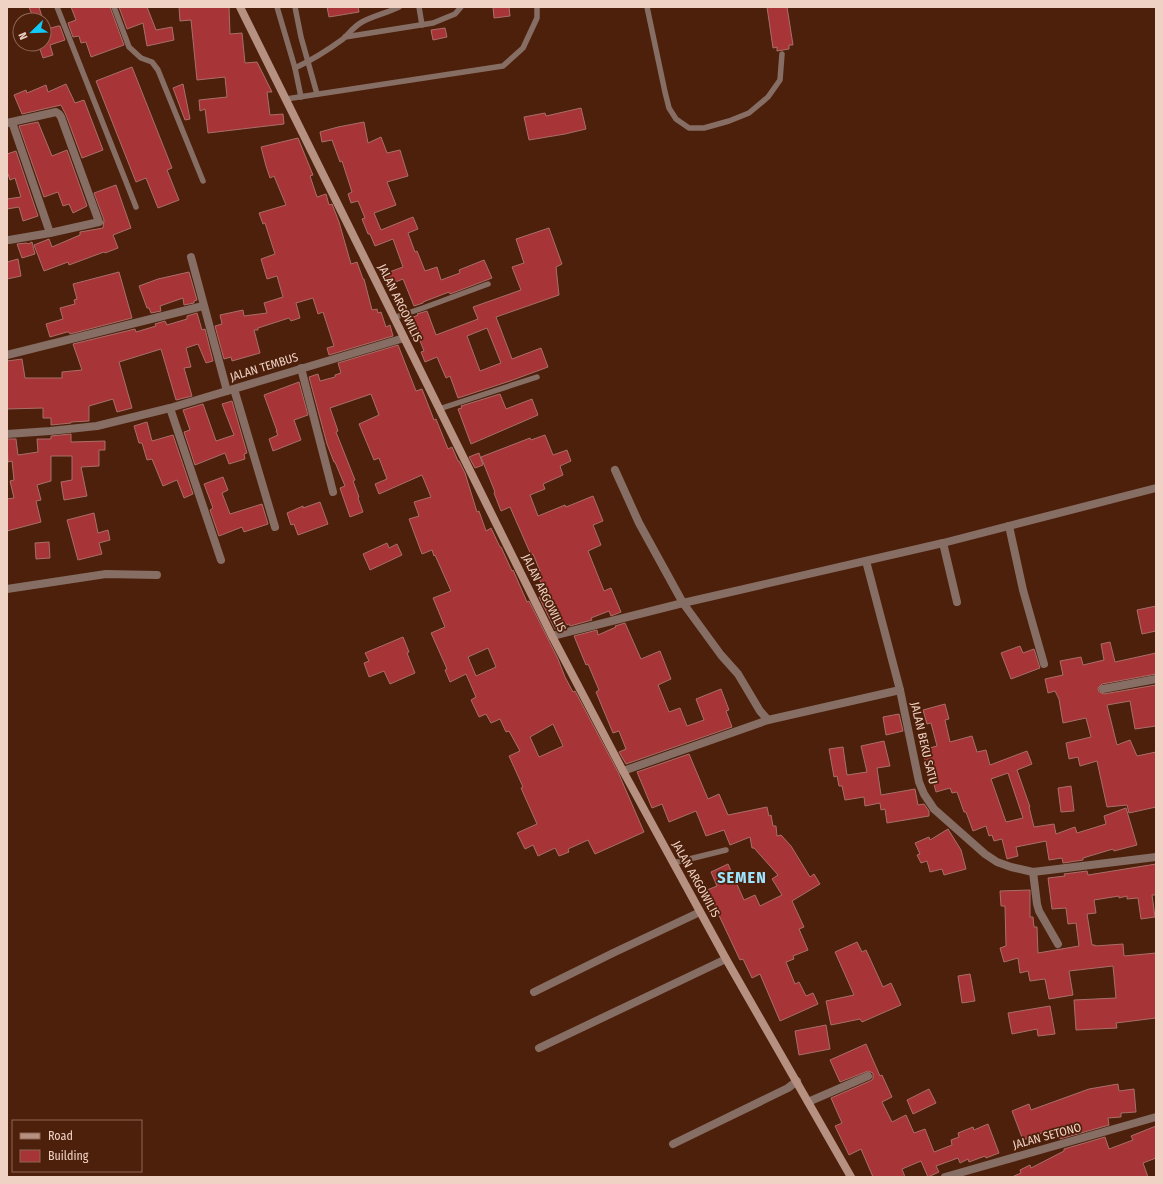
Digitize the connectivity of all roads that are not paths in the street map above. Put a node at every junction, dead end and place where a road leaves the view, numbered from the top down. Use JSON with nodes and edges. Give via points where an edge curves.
{"nodes":[{"id":1,"x":57,"y":7,"type":"edge"},
{"id":2,"x":114,"y":7,"type":"edge"},
{"id":3,"x":240,"y":7,"type":"edge"},
{"id":4,"x":277,"y":7,"type":"edge"},
{"id":5,"x":295,"y":7,"type":"edge"},
{"id":6,"x":399,"y":7,"type":"edge"},
{"id":7,"x":419,"y":7,"type":"edge"},
{"id":8,"x":460,"y":7,"type":"edge"},
{"id":9,"x":537,"y":7,"type":"edge"},
{"id":10,"x":648,"y":7,"type":"edge"},
{"id":11,"x":422,"y":25,"type":"junction"},
{"id":12,"x":345,"y":37,"type":"junction"},
{"id":13,"x":782,"y":54,"type":"dead end"},
{"id":14,"x":308,"y":62,"type":"junction"},
{"id":15,"x":295,"y":68,"type":"junction"},
{"id":16,"x":317,"y":94,"type":"junction"},
{"id":17,"x":301,"y":97,"type":"junction"},
{"id":18,"x":286,"y":99,"type":"junction"},
{"id":19,"x":10,"y":122,"type":"edge"},
{"id":20,"x":203,"y":181,"type":"dead end"},
{"id":21,"x":136,"y":207,"type":"dead end"},
{"id":22,"x":50,"y":233,"type":"junction"},
{"id":23,"x":8,"y":239,"type":"edge"},
{"id":24,"x":191,"y":257,"type":"dead end"},
{"id":25,"x":488,"y":284,"type":"dead end"},
{"id":26,"x":203,"y":306,"type":"junction"},
{"id":27,"x":393,"y":318,"type":"junction"},
{"id":28,"x":404,"y":338,"type":"junction"},
{"id":29,"x":7,"y":354,"type":"edge"},
{"id":30,"x":301,"y":368,"type":"junction"},
{"id":31,"x":537,"y":377,"type":"dead end"},
{"id":32,"x":231,"y":390,"type":"junction"},
{"id":33,"x":170,"y":408,"type":"junction"},
{"id":34,"x":439,"y":409,"type":"junction"},
{"id":35,"x":7,"y":434,"type":"edge"},
{"id":36,"x":615,"y":470,"type":"dead end"},
{"id":37,"x":1156,"y":488,"type":"edge"},
{"id":38,"x":333,"y":492,"type":"dead end"},
{"id":39,"x":1008,"y":526,"type":"junction"},
{"id":40,"x":275,"y":527,"type":"dead end"},
{"id":41,"x":943,"y":543,"type":"junction"},
{"id":42,"x":221,"y":560,"type":"dead end"},
{"id":43,"x":866,"y":561,"type":"junction"},
{"id":44,"x":158,"y":575,"type":"dead end"},
{"id":45,"x":7,"y":589,"type":"edge"},
{"id":46,"x":957,"y":602,"type":"dead end"},
{"id":47,"x":683,"y":603,"type":"junction"},
{"id":48,"x":552,"y":636,"type":"junction"},
{"id":49,"x":1044,"y":664,"type":"dead end"},
{"id":50,"x":1156,"y":679,"type":"edge"},
{"id":51,"x":1103,"y":689,"type":"dead end"},
{"id":52,"x":900,"y":690,"type":"junction"},
{"id":53,"x":768,"y":720,"type":"junction"},
{"id":54,"x":623,"y":770,"type":"junction"},
{"id":55,"x":726,"y":850,"type":"dead end"},
{"id":56,"x":1156,"y":857,"type":"edge"},
{"id":57,"x":674,"y":863,"type":"junction"},
{"id":58,"x":1032,"y":872,"type":"junction"},
{"id":59,"x":700,"y":912,"type":"junction"},
{"id":60,"x":1058,"y":944,"type":"dead end"},
{"id":61,"x":726,"y":959,"type":"junction"},
{"id":62,"x":534,"y":992,"type":"dead end"},
{"id":63,"x":539,"y":1048,"type":"dead end"},
{"id":64,"x":868,"y":1076,"type":"dead end"},
{"id":65,"x":797,"y":1081,"type":"junction"},
{"id":66,"x":808,"y":1102,"type":"junction"},
{"id":67,"x":1156,"y":1117,"type":"edge"},
{"id":68,"x":673,"y":1144,"type":"dead end"},
{"id":69,"x":851,"y":1177,"type":"edge"},
{"id":70,"x":945,"y":1177,"type":"edge"}],
"edges":[{"from":1,"to":21,"type":"lane"},
{"from":2,"to":20,"type":"lane","via":[[129,47],[141,58],[152,62],[158,70]]},
{"from":3,"to":18,"type":"street","name":"JALAN ARGOWILIS"},
{"from":4,"to":15,"type":"lane"},
{"from":5,"to":14,"type":"lane"},
{"from":6,"to":12,"type":"lane","via":[[362,22]]},
{"from":7,"to":11,"type":"lane"},
{"from":8,"to":11,"type":"lane","via":[[455,14]]},
{"from":9,"to":16,"type":"lane","via":[[537,18],[523,48],[502,66]]},
{"from":10,"to":13,"type":"lane","via":[[669,108],[676,119],[688,128],[704,128],[749,113],[768,97],[780,80]]},
{"from":11,"to":12,"type":"lane"},
{"from":12,"to":14,"type":"lane"},
{"from":14,"to":15,"type":"lane"},
{"from":14,"to":16,"type":"lane"},
{"from":15,"to":17,"type":"lane"},
{"from":16,"to":17,"type":"lane"},
{"from":17,"to":18,"type":"lane"},
{"from":18,"to":27,"type":"street","name":"JALAN ARGOWILIS"},
{"from":19,"to":22,"type":"street"},
{"from":19,"to":22,"type":"street","via":[[56,112],[61,116],[99,222]]},
{"from":22,"to":23,"type":"street"},
{"from":24,"to":26,"type":"street"},
{"from":25,"to":27,"type":"lane"},
{"from":26,"to":29,"type":"street"},
{"from":26,"to":32,"type":"street"},
{"from":27,"to":28,"type":"street","name":"JALAN ARGOWILIS"},
{"from":28,"to":30,"type":"street","name":"JALAN TEMBUS"},
{"from":28,"to":34,"type":"street","name":"JALAN ARGOWILIS"},
{"from":30,"to":32,"type":"street","name":"JALAN TEMBUS"},
{"from":30,"to":38,"type":"street"},
{"from":31,"to":34,"type":"lane"},
{"from":32,"to":33,"type":"street","name":"JALAN TEMBUS"},
{"from":32,"to":40,"type":"street"},
{"from":33,"to":35,"type":"street","name":"JALAN TEMBUS","via":[[97,426]]},
{"from":33,"to":42,"type":"street"},
{"from":34,"to":48,"type":"street","name":"JALAN ARGOWILIS"},
{"from":36,"to":47,"type":"street","via":[[639,523]]},
{"from":37,"to":39,"type":"street"},
{"from":39,"to":41,"type":"street"},
{"from":39,"to":49,"type":"street"},
{"from":41,"to":43,"type":"street"},
{"from":41,"to":46,"type":"street"},
{"from":43,"to":47,"type":"street"},
{"from":43,"to":52,"type":"street","name":"JALAN BEKU SATU"},
{"from":44,"to":45,"type":"street","via":[[106,574]]},
{"from":47,"to":48,"type":"street"},
{"from":47,"to":53,"type":"street","via":[[738,674]]},
{"from":48,"to":54,"type":"street","name":"JALAN ARGOWILIS"},
{"from":50,"to":51,"type":"street"},
{"from":52,"to":53,"type":"street"},
{"from":52,"to":58,"type":"street","name":"JALAN BEKU SATU","via":[[919,782],[934,809],[997,862]]},
{"from":53,"to":54,"type":"street"},
{"from":54,"to":57,"type":"street","name":"JALAN ARGOWILIS"},
{"from":55,"to":57,"type":"lane"},
{"from":56,"to":58,"type":"street","name":"JALAN BEKU SATU"},
{"from":57,"to":59,"type":"street","name":"JALAN ARGOWILIS"},
{"from":58,"to":60,"type":"street","via":[[1039,910]]},
{"from":59,"to":61,"type":"street","name":"JALAN ARGOWILIS"},
{"from":59,"to":62,"type":"street"},
{"from":61,"to":63,"type":"street"},
{"from":61,"to":65,"type":"street","name":"JALAN ARGOWILIS"},
{"from":64,"to":66,"type":"street"},
{"from":65,"to":66,"type":"street","name":"JALAN ARGOWILIS"},
{"from":65,"to":68,"type":"street","via":[[788,1088]]},
{"from":66,"to":69,"type":"street","name":"JALAN ARGOWILIS"},
{"from":67,"to":70,"type":"street","name":"JALAN SETONO"}]}
